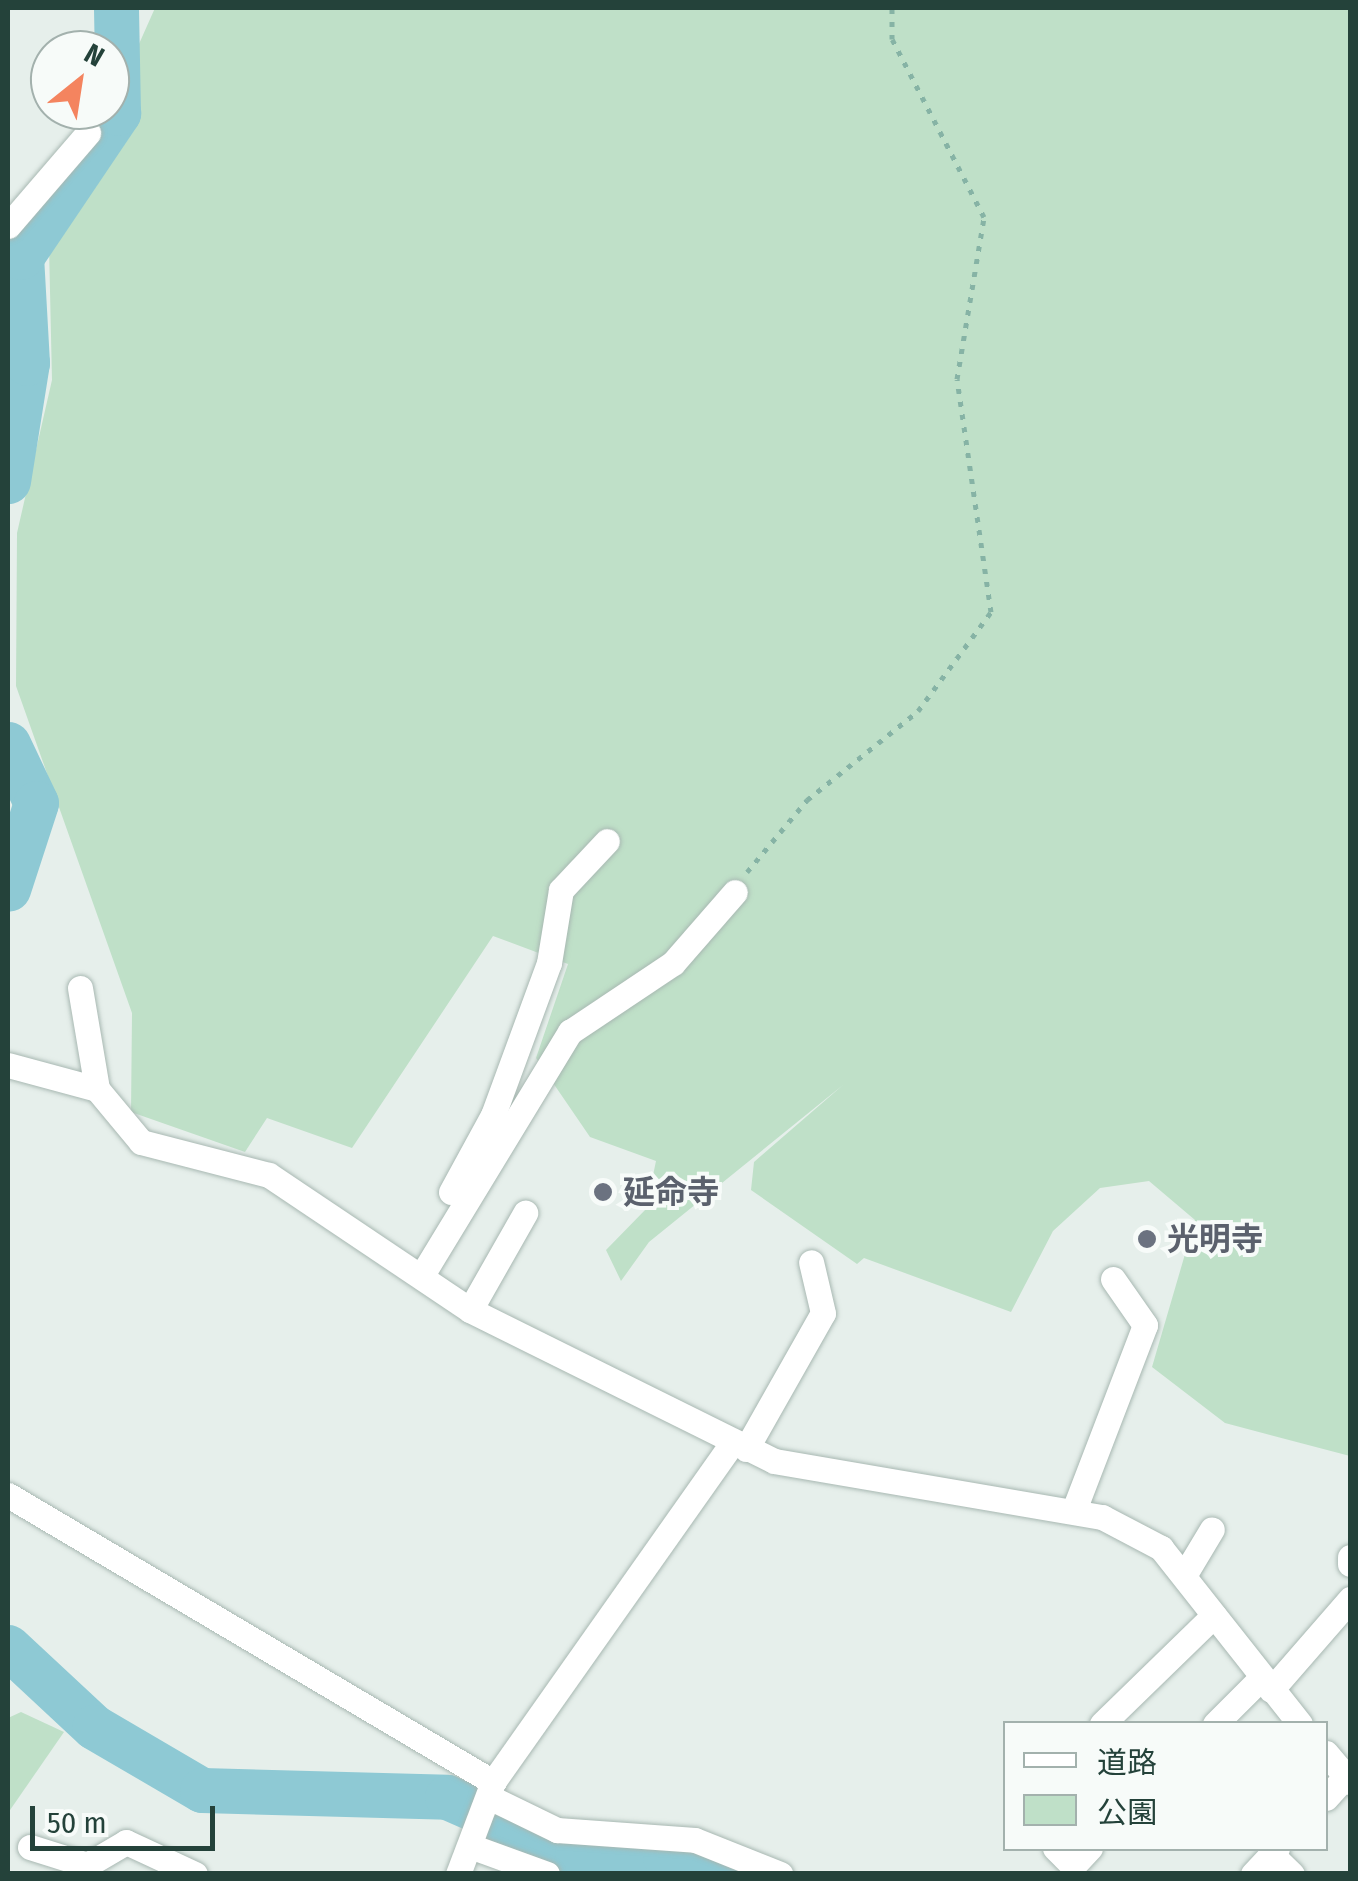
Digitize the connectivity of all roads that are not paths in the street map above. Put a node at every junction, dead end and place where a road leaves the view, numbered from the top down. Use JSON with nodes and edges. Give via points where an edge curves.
{"nodes":[{"id":1,"x":88,"y":132,"type":"dead end"},
{"id":2,"x":8,"y":226,"type":"edge"},
{"id":3,"x":607,"y":841,"type":"dead end"},
{"id":4,"x":735,"y":892,"type":"road end"},
{"id":5,"x":80,"y":988,"type":"dead end"},
{"id":6,"x":8,"y":1065,"type":"edge"},
{"id":7,"x":97,"y":1088,"type":"junction"},
{"id":8,"x":525,"y":1214,"type":"dead end"},
{"id":9,"x":811,"y":1262,"type":"dead end"},
{"id":10,"x":416,"y":1271,"type":"junction"},
{"id":11,"x":1113,"y":1280,"type":"dead end"},
{"id":12,"x":470,"y":1310,"type":"junction"},
{"id":13,"x":739,"y":1446,"type":"junction"},
{"id":14,"x":8,"y":1495,"type":"edge"},
{"id":15,"x":1074,"y":1510,"type":"junction"},
{"id":16,"x":1212,"y":1529,"type":"dead end"},
{"id":17,"x":1185,"y":1574,"type":"junction"},
{"id":18,"x":1350,"y":1599,"type":"edge"},
{"id":19,"x":1214,"y":1615,"type":"junction"},
{"id":20,"x":1266,"y":1684,"type":"junction"},
{"id":21,"x":1105,"y":1721,"type":"edge"},
{"id":22,"x":1220,"y":1721,"type":"edge"},
{"id":23,"x":1297,"y":1721,"type":"edge"},
{"id":24,"x":1328,"y":1755,"type":"edge"},
{"id":25,"x":1348,"y":1779,"type":"edge"},
{"id":26,"x":491,"y":1790,"type":"junction"},
{"id":27,"x":1328,"y":1796,"type":"edge"},
{"id":28,"x":474,"y":1838,"type":"junction"},
{"id":29,"x":30,"y":1847,"type":"dead end"},
{"id":30,"x":1059,"y":1851,"type":"edge"},
{"id":31,"x":1087,"y":1851,"type":"edge"},
{"id":32,"x":1274,"y":1851,"type":"edge"},
{"id":33,"x":187,"y":1872,"type":"edge"},
{"id":34,"x":458,"y":1874,"type":"edge"},
{"id":35,"x":547,"y":1874,"type":"edge"},
{"id":36,"x":780,"y":1874,"type":"edge"},
{"id":37,"x":1253,"y":1874,"type":"edge"},
{"id":38,"x":1292,"y":1874,"type":"edge"}],
"edges":[{"from":1,"to":2,"type":"street"},
{"from":3,"to":10,"type":"street","via":[[561,890],[549,963],[494,1115]]},
{"from":4,"to":10,"type":"street","via":[[674,963],[570,1032]]},
{"from":5,"to":7,"type":"street"},
{"from":6,"to":7,"type":"street"},
{"from":7,"to":10,"type":"street","via":[[116,1122],[141,1142],[268,1175]]},
{"from":8,"to":12,"type":"street"},
{"from":9,"to":13,"type":"street","via":[[824,1313]]},
{"from":10,"to":12,"type":"street"},
{"from":11,"to":15,"type":"street","via":[[1145,1325]]},
{"from":12,"to":13,"type":"street"},
{"from":13,"to":15,"type":"street"},
{"from":13,"to":26,"type":"street"},
{"from":14,"to":26,"type":"street"},
{"from":15,"to":17,"type":"street","via":[[1161,1548]]},
{"from":16,"to":17,"type":"street"},
{"from":17,"to":19,"type":"street"},
{"from":18,"to":20,"type":"street"},
{"from":19,"to":20,"type":"street"},
{"from":19,"to":21,"type":"street"},
{"from":20,"to":22,"type":"street"},
{"from":20,"to":23,"type":"street"},
{"from":24,"to":25,"type":"street"},
{"from":25,"to":27,"type":"street"},
{"from":26,"to":28,"type":"street"},
{"from":26,"to":36,"type":"street","via":[[557,1830],[695,1840]]},
{"from":28,"to":34,"type":"street"},
{"from":28,"to":35,"type":"street"},
{"from":29,"to":33,"type":"street","via":[[87,1865],[126,1842]]},
{"from":30,"to":31,"type":"street","via":[[1073,1866]]},
{"from":32,"to":37,"type":"street"},
{"from":32,"to":38,"type":"street"}]}
